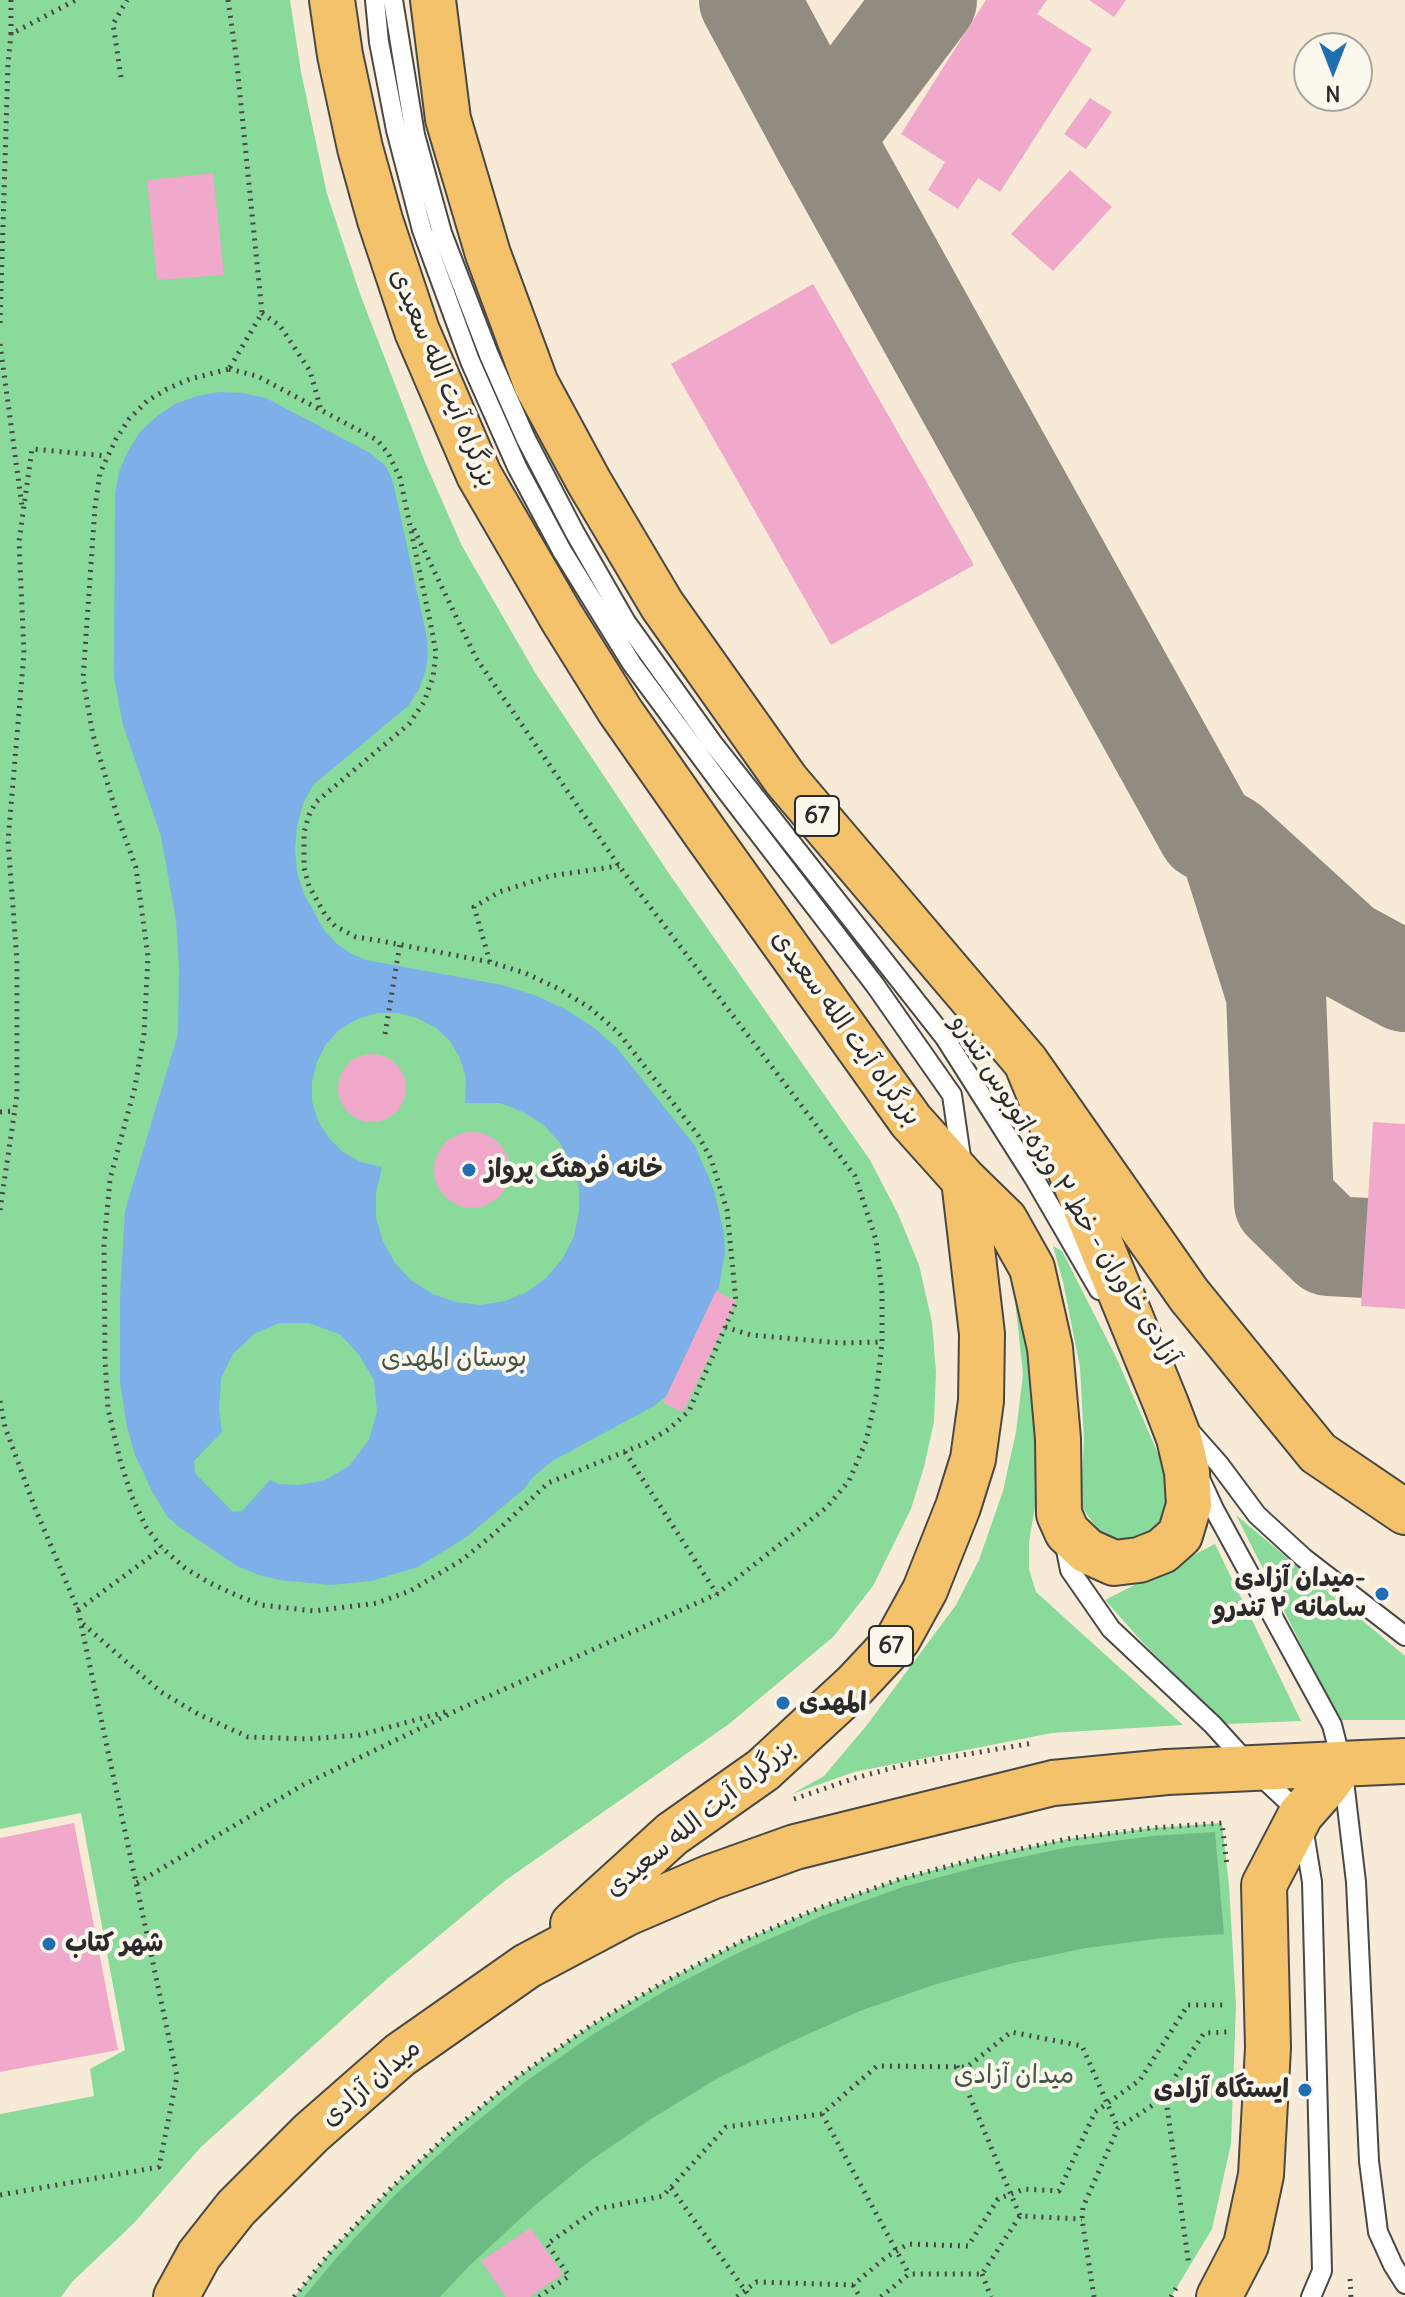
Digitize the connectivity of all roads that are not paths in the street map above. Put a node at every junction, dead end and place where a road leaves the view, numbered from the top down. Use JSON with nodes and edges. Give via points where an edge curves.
{"nodes":[{"id":1,"x":332,"y":0,"type":"edge"},
{"id":2,"x":375,"y":0,"type":"edge"},
{"id":3,"x":393,"y":0,"type":"edge"},
{"id":4,"x":433,"y":0,"type":"edge"},
{"id":5,"x":1026,"y":1062,"type":"junction"},
{"id":6,"x":964,"y":1180,"type":"junction"},
{"id":7,"x":1166,"y":1404,"type":"junction"},
{"id":8,"x":1405,"y":1512,"type":"edge"},
{"id":9,"x":1059,"y":1514,"type":"junction"},
{"id":10,"x":1405,"y":1636,"type":"edge"},
{"id":11,"x":1405,"y":1761,"type":"edge"},
{"id":12,"x":1342,"y":1764,"type":"junction"},
{"id":13,"x":1252,"y":1768,"type":"junction"},
{"id":14,"x":1301,"y":1814,"type":"junction"},
{"id":15,"x":527,"y":1966,"type":"junction"},
{"id":16,"x":1204,"y":2282,"type":"edge"},
{"id":17,"x":1405,"y":2284,"type":"edge"},
{"id":18,"x":176,"y":2297,"type":"edge"},
{"id":19,"x":1311,"y":2297,"type":"edge"}],
"edges":[{"from":1,"to":6,"type":"highway","name":"بزرگراه آیت الله سعیدی","via":[[380,220],[417,331],[479,475],[637,735],[911,1121]]},
{"from":2,"to":6,"type":"lane","name":"آزادی خاوران - خط ۲ ویژه اتوبوس تندرو","via":[[396,130],[422,230],[470,361],[517,467],[632,664],[952,1095]]},
{"from":3,"to":7,"type":"lane","name":"آزادی خاوران - خط ۲ ویژه اتوبوس تندرو","via":[[415,135],[442,233],[520,425],[575,533],[626,622],[712,742],[945,1038]]},
{"from":4,"to":5,"type":"highway","number":"67","via":[[448,119],[488,254],[536,384],[589,482],[662,605],[786,780]]},
{"from":5,"to":7,"type":"highway"},
{"from":5,"to":8,"type":"highway","number":"67","via":[[1189,1295],[1318,1453]]},
{"from":6,"to":9,"type":"highway","via":[[1005,1220],[1032,1268],[1050,1348]]},
{"from":6,"to":15,"type":"highway","name":"بزرگراه آیت الله سعیدی","number":"67","via":[[982,1334],[973,1459],[925,1590],[898,1639],[763,1770],[672,1834]]},
{"from":7,"to":9,"type":"highway","via":[[1187,1472],[1189,1505],[1180,1535],[1162,1551],[1114,1563],[1087,1551],[1067,1532]]},
{"from":7,"to":10,"type":"lane","name":"آزادی خاوران - خط ۲ ویژه اتوبوس تندرو","via":[[1257,1515]]},
{"from":7,"to":12,"type":"lane","via":[[1214,1509],[1332,1725]]},
{"from":9,"to":13,"type":"lane","via":[[1070,1570],[1111,1629]]},
{"from":11,"to":12,"type":"highway","name":"میدان آزادی"},
{"from":12,"to":13,"type":"highway","name":"میدان آزادی"},
{"from":12,"to":14,"type":"highway"},
{"from":12,"to":17,"type":"lane","via":[[1356,1882],[1369,2161],[1378,2232]]},
{"from":13,"to":14,"type":"lane"},
{"from":13,"to":15,"type":"highway","name":"میدان آزادی","via":[[1053,1783],[795,1847],[627,1913]]},
{"from":14,"to":16,"type":"highway","via":[[1264,1885],[1268,2048],[1261,2175],[1246,2245]]},
{"from":14,"to":19,"type":"lane","via":[[1312,1882],[1322,2271]]},
{"from":15,"to":18,"type":"highway","name":"میدان آزادی","via":[[400,2055],[311,2133],[236,2208],[199,2255]]}]}
